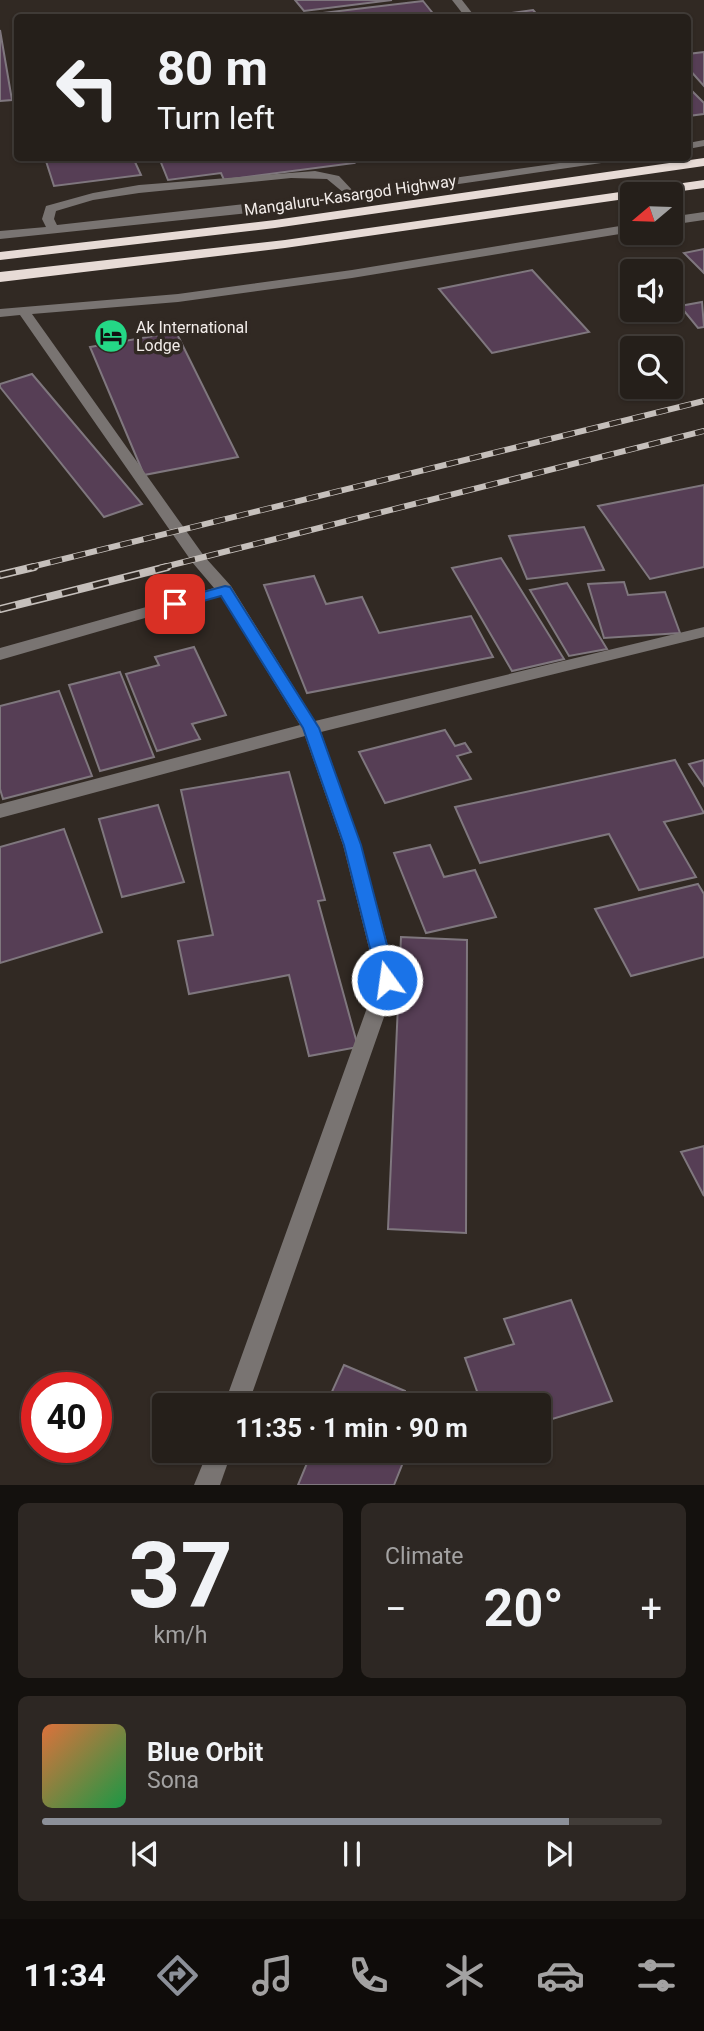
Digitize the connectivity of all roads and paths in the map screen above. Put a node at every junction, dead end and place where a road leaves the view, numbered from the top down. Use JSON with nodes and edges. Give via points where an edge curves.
{"nodes":[{"id":1,"x":457,"y":0,"type":"edge"},
{"id":2,"x":468,"y":14,"type":"edge"},
{"id":3,"x":579,"y":161,"type":"edge"},
{"id":4,"x":704,"y":162,"type":"edge"},
{"id":5,"x":704,"y":184,"type":"edge"},
{"id":6,"x":683,"y":187,"type":"edge"},
{"id":7,"x":351,"y":195,"type":"junction"},
{"id":8,"x":620,"y":196,"type":"edge"},
{"id":9,"x":704,"y":216,"type":"edge"},
{"id":10,"x":683,"y":219,"type":"edge"},
{"id":11,"x":52,"y":229,"type":"junction"},
{"id":12,"x":620,"y":230,"type":"edge"},
{"id":13,"x":0,"y":235,"type":"edge"},
{"id":14,"x":0,"y":256,"type":"edge"},
{"id":15,"x":0,"y":277,"type":"edge"},
{"id":16,"x":23,"y":310,"type":"junction"},
{"id":17,"x":0,"y":313,"type":"edge"},
{"id":18,"x":225,"y":590,"type":"junction"},
{"id":19,"x":704,"y":632,"type":"edge"},
{"id":20,"x":0,"y":654,"type":"edge"},
{"id":21,"x":311,"y":728,"type":"junction"},
{"id":22,"x":0,"y":811,"type":"edge"},
{"id":23,"x":240,"y":1393,"type":"edge"},
{"id":24,"x":215,"y":1463,"type":"edge"},
{"id":25,"x":207,"y":1485,"type":"edge"}],
"edges":[{"from":1,"to":2,"type":"street"},
{"from":3,"to":7,"type":"street"},
{"from":4,"to":14,"type":"highway","name":"Mangaluru-Kasargod Highway","via":[[275,224]]},
{"from":5,"to":6,"type":"highway"},
{"from":7,"to":11,"type":"street"},
{"from":7,"to":11,"type":"street","via":[[330,177],[192,185],[71,201],[50,209]]},
{"from":8,"to":15,"type":"highway","via":[[285,244]]},
{"from":9,"to":10,"type":"street"},
{"from":11,"to":13,"type":"street"},
{"from":12,"to":16,"type":"street","via":[[191,296]]},
{"from":16,"to":17,"type":"street"},
{"from":16,"to":18,"type":"street","via":[[198,559]]},
{"from":18,"to":20,"type":"street"},
{"from":18,"to":21,"type":"street"},
{"from":19,"to":21,"type":"street"},
{"from":21,"to":22,"type":"street"},
{"from":21,"to":23,"type":"street","via":[[352,845],[387,980]]},
{"from":24,"to":25,"type":"street"}]}
